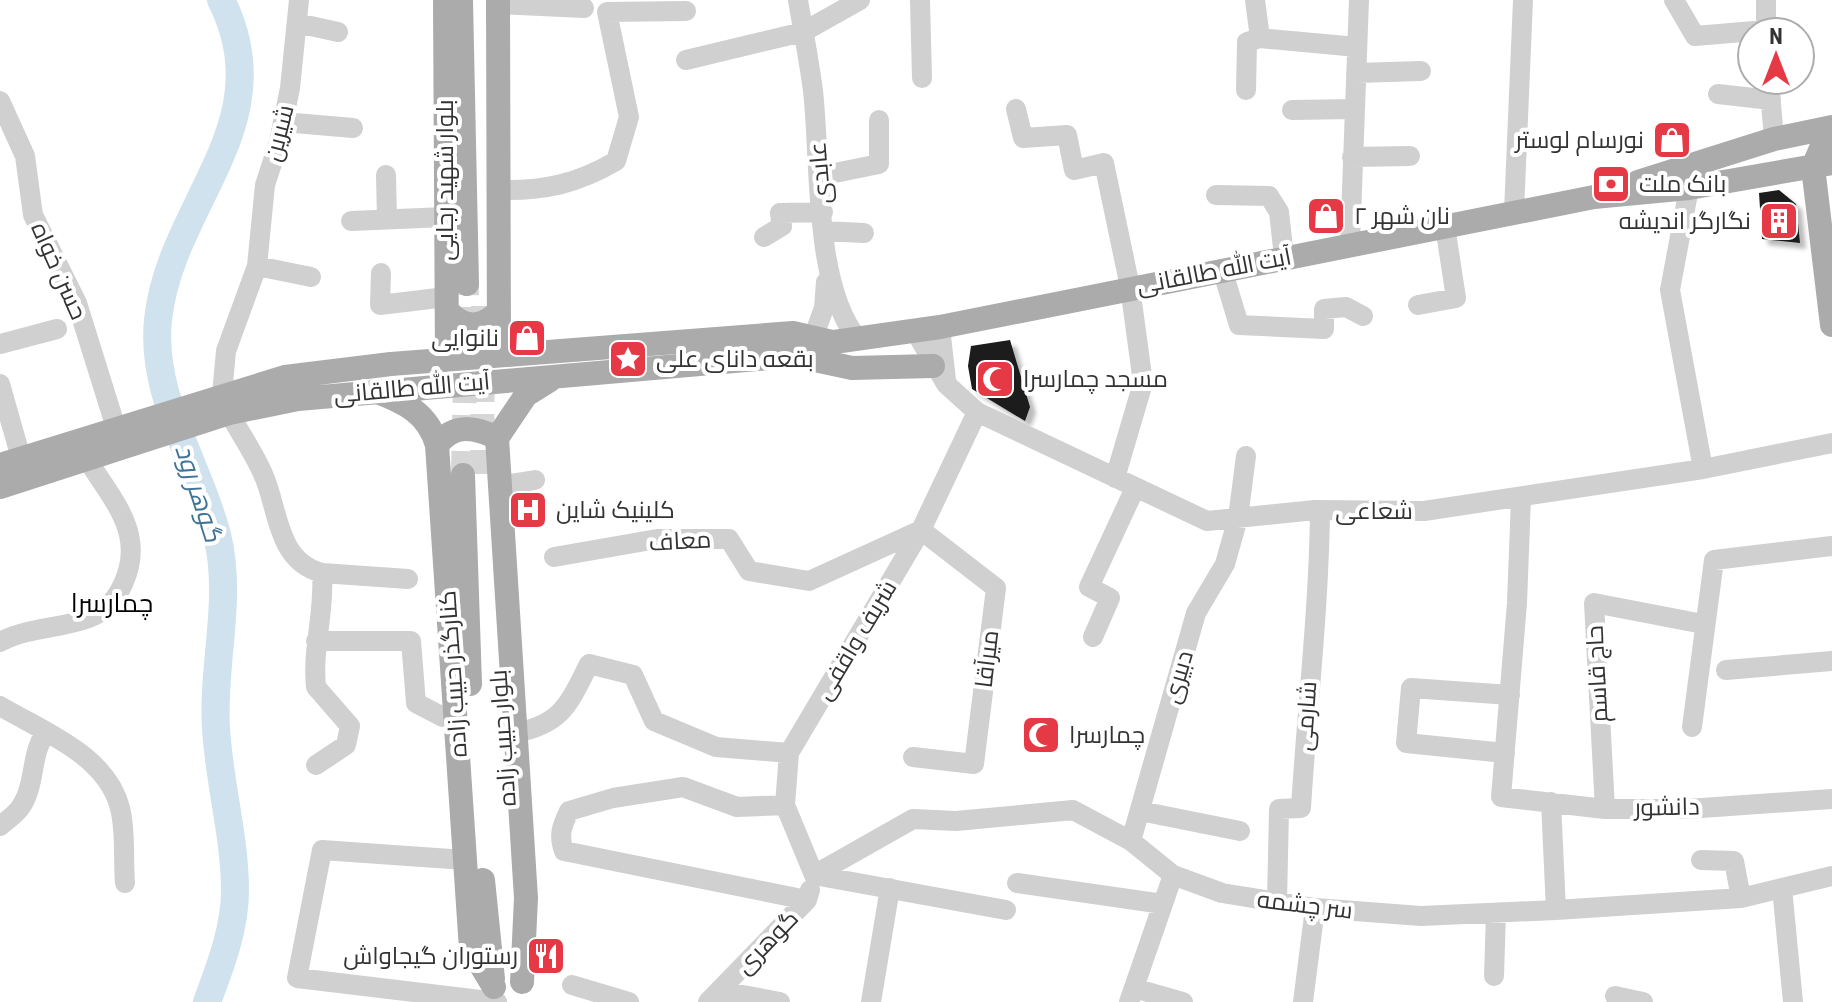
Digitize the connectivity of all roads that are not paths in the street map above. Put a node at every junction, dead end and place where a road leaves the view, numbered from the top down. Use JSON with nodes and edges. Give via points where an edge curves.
{"nodes":[{"id":1,"x":299,"y":0,"type":"edge"},
{"id":2,"x":445,"y":0,"type":"edge"},
{"id":3,"x":461,"y":0,"type":"edge"},
{"id":4,"x":798,"y":0,"type":"edge"},
{"id":5,"x":860,"y":0,"type":"edge"},
{"id":6,"x":920,"y":0,"type":"edge"},
{"id":7,"x":1255,"y":0,"type":"edge"},
{"id":8,"x":1359,"y":0,"type":"edge"},
{"id":9,"x":1523,"y":0,"type":"edge"},
{"id":10,"x":1674,"y":0,"type":"edge"},
{"id":11,"x":493,"y":1,"type":"edge"},
{"id":12,"x":584,"y":8,"type":"dead end"},
{"id":13,"x":686,"y":11,"type":"dead end"},
{"id":14,"x":297,"y":23,"type":"junction"},
{"id":15,"x":338,"y":32,"type":"dead end"},
{"id":16,"x":803,"y":32,"type":"junction"},
{"id":17,"x":1736,"y":33,"type":"edge"},
{"id":18,"x":1260,"y":38,"type":"junction"},
{"id":19,"x":1357,"y":47,"type":"junction"},
{"id":20,"x":686,"y":60,"type":"dead end"},
{"id":21,"x":1421,"y":71,"type":"dead end"},
{"id":22,"x":1356,"y":73,"type":"junction"},
{"id":23,"x":922,"y":78,"type":"dead end"},
{"id":24,"x":1246,"y":90,"type":"dead end"},
{"id":25,"x":1736,"y":93,"type":"edge"},
{"id":26,"x":1718,"y":94,"type":"dead end"},
{"id":27,"x":1770,"y":96,"type":"edge"},
{"id":28,"x":2,"y":108,"type":"edge"},
{"id":29,"x":1016,"y":109,"type":"dead end"},
{"id":30,"x":1354,"y":109,"type":"junction"},
{"id":31,"x":1292,"y":110,"type":"dead end"},
{"id":32,"x":879,"y":120,"type":"dead end"},
{"id":33,"x":283,"y":122,"type":"junction"},
{"id":34,"x":1832,"y":127,"type":"edge"},
{"id":35,"x":353,"y":128,"type":"dead end"},
{"id":36,"x":1774,"y":139,"type":"junction"},
{"id":37,"x":1832,"y":144,"type":"edge"},
{"id":38,"x":1410,"y":156,"type":"dead end"},
{"id":39,"x":1352,"y":157,"type":"junction"},
{"id":40,"x":1822,"y":165,"type":"edge"},
{"id":41,"x":386,"y":175,"type":"dead end"},
{"id":42,"x":820,"y":176,"type":"junction"},
{"id":43,"x":1689,"y":188,"type":"junction"},
{"id":44,"x":499,"y":190,"type":"junction"},
{"id":45,"x":1216,"y":195,"type":"dead end"},
{"id":46,"x":1594,"y":197,"type":"junction"},
{"id":47,"x":1514,"y":212,"type":"junction"},
{"id":48,"x":445,"y":217,"type":"junction"},
{"id":49,"x":387,"y":220,"type":"junction"},
{"id":50,"x":351,"y":221,"type":"dead end"},
{"id":51,"x":824,"y":222,"type":"junction"},
{"id":52,"x":1445,"y":226,"type":"junction"},
{"id":53,"x":864,"y":233,"type":"dead end"},
{"id":54,"x":764,"y":237,"type":"dead end"},
{"id":55,"x":1350,"y":244,"type":"junction"},
{"id":56,"x":1284,"y":257,"type":"junction"},
{"id":57,"x":827,"y":262,"type":"junction"},
{"id":58,"x":257,"y":266,"type":"junction"},
{"id":59,"x":1222,"y":269,"type":"junction"},
{"id":60,"x":381,"y":273,"type":"dead end"},
{"id":61,"x":311,"y":277,"type":"dead end"},
{"id":62,"x":1130,"y":287,"type":"junction"},
{"id":63,"x":461,"y":294,"type":"junction"},
{"id":64,"x":1418,"y":305,"type":"dead end"},
{"id":65,"x":499,"y":311,"type":"junction"},
{"id":66,"x":1363,"y":316,"type":"dead end"},
{"id":67,"x":1832,"y":325,"type":"edge"},
{"id":68,"x":940,"y":327,"type":"junction"},
{"id":69,"x":57,"y":329,"type":"dead end"},
{"id":70,"x":915,"y":331,"type":"junction"},
{"id":71,"x":835,"y":340,"type":"junction"},
{"id":72,"x":675,"y":342,"type":"junction"},
{"id":73,"x":0,"y":344,"type":"edge"},
{"id":74,"x":499,"y":355,"type":"junction"},
{"id":75,"x":793,"y":356,"type":"junction"},
{"id":76,"x":447,"y":360,"type":"junction"},
{"id":77,"x":678,"y":367,"type":"junction"},
{"id":78,"x":940,"y":375,"type":"junction"},
{"id":79,"x":552,"y":378,"type":"junction"},
{"id":80,"x":0,"y":384,"type":"edge"},
{"id":81,"x":373,"y":390,"type":"junction"},
{"id":82,"x":225,"y":402,"type":"junction"},
{"id":83,"x":977,"y":412,"type":"junction"},
{"id":84,"x":119,"y":434,"type":"junction"},
{"id":85,"x":497,"y":438,"type":"junction"},
{"id":86,"x":1832,"y":443,"type":"edge"},
{"id":87,"x":437,"y":445,"type":"junction"},
{"id":88,"x":1246,"y":456,"type":"dead end"},
{"id":89,"x":87,"y":459,"type":"junction"},
{"id":90,"x":10,"y":461,"type":"edge"},
{"id":91,"x":1703,"y":469,"type":"junction"},
{"id":92,"x":482,"y":478,"type":"junction"},
{"id":93,"x":1115,"y":478,"type":"junction"},
{"id":94,"x":535,"y":480,"type":"dead end"},
{"id":95,"x":0,"y":487,"type":"edge"},
{"id":96,"x":1135,"y":488,"type":"junction"},
{"id":97,"x":1521,"y":498,"type":"junction"},
{"id":98,"x":1320,"y":510,"type":"junction"},
{"id":99,"x":1238,"y":518,"type":"junction"},
{"id":100,"x":921,"y":530,"type":"junction"},
{"id":101,"x":1832,"y":546,"type":"edge"},
{"id":102,"x":554,"y":557,"type":"dead end"},
{"id":103,"x":322,"y":573,"type":"junction"},
{"id":104,"x":408,"y":579,"type":"dead end"},
{"id":105,"x":1703,"y":624,"type":"junction"},
{"id":106,"x":1093,"y":637,"type":"dead end"},
{"id":107,"x":316,"y":641,"type":"junction"},
{"id":108,"x":0,"y":642,"type":"edge"},
{"id":109,"x":1832,"y":661,"type":"edge"},
{"id":110,"x":1726,"y":670,"type":"dead end"},
{"id":111,"x":1510,"y":695,"type":"junction"},
{"id":112,"x":0,"y":706,"type":"edge"},
{"id":113,"x":443,"y":717,"type":"dead end"},
{"id":114,"x":1692,"y":727,"type":"dead end"},
{"id":115,"x":45,"y":733,"type":"junction"},
{"id":116,"x":515,"y":733,"type":"junction"},
{"id":117,"x":789,"y":753,"type":"junction"},
{"id":118,"x":1505,"y":753,"type":"junction"},
{"id":119,"x":913,"y":757,"type":"dead end"},
{"id":120,"x":316,"y":765,"type":"dead end"},
{"id":121,"x":1832,"y":799,"type":"edge"},
{"id":122,"x":1551,"y":802,"type":"junction"},
{"id":123,"x":785,"y":805,"type":"junction"},
{"id":124,"x":1605,"y":809,"type":"junction"},
{"id":125,"x":1140,"y":811,"type":"junction"},
{"id":126,"x":0,"y":826,"type":"edge"},
{"id":127,"x":1240,"y":831,"type":"dead end"},
{"id":128,"x":1131,"y":841,"type":"junction"},
{"id":129,"x":465,"y":860,"type":"junction"},
{"id":130,"x":1701,"y":860,"type":"dead end"},
{"id":131,"x":814,"y":875,"type":"junction"},
{"id":132,"x":1173,"y":875,"type":"junction"},
{"id":133,"x":1832,"y":876,"type":"edge"},
{"id":134,"x":125,"y":883,"type":"dead end"},
{"id":135,"x":1017,"y":883,"type":"dead end"},
{"id":136,"x":890,"y":888,"type":"junction"},
{"id":137,"x":1782,"y":888,"type":"junction"},
{"id":138,"x":1741,"y":898,"type":"junction"},
{"id":139,"x":807,"y":900,"type":"junction"},
{"id":140,"x":1277,"y":902,"type":"junction"},
{"id":141,"x":1163,"y":904,"type":"junction"},
{"id":142,"x":1315,"y":908,"type":"junction"},
{"id":143,"x":1006,"y":910,"type":"dead end"},
{"id":144,"x":1556,"y":910,"type":"junction"},
{"id":145,"x":1496,"y":913,"type":"junction"},
{"id":146,"x":1494,"y":976,"type":"dead end"},
{"id":147,"x":572,"y":985,"type":"dead end"},
{"id":148,"x":524,"y":992,"type":"edge"},
{"id":149,"x":1131,"y":995,"type":"edge"},
{"id":150,"x":714,"y":996,"type":"edge"},
{"id":151,"x":1615,"y":996,"type":"dead end"},
{"id":152,"x":496,"y":997,"type":"edge"},
{"id":153,"x":629,"y":1002,"type":"edge"},
{"id":154,"x":780,"y":1002,"type":"edge"},
{"id":155,"x":871,"y":1002,"type":"edge"},
{"id":156,"x":1183,"y":1002,"type":"edge"},
{"id":157,"x":1303,"y":1002,"type":"edge"},
{"id":158,"x":1643,"y":1002,"type":"edge"},
{"id":159,"x":1793,"y":1002,"type":"edge"}],
"edges":[{"from":1,"to":14,"type":"street","name":"شیرین"},
{"from":2,"to":48,"type":"main road","name":"بلوار شهید رجایی"},
{"from":3,"to":63,"type":"main road","name":"بلوار شهید رجایی"},
{"from":4,"to":16,"type":"street","name":"عابدی"},
{"from":5,"to":16,"type":"street"},
{"from":6,"to":23,"type":"street"},
{"from":7,"to":18,"type":"street"},
{"from":8,"to":19,"type":"street"},
{"from":9,"to":47,"type":"street"},
{"from":10,"to":17,"type":"street","via":[[1695,36]]},
{"from":11,"to":12,"type":"street"},
{"from":11,"to":44,"type":"main road"},
{"from":11,"to":63,"type":"main road","name":"بلوار شهید رجایی"},
{"from":13,"to":44,"type":"street","via":[[607,12],[629,117],[616,161],[567,185]]},
{"from":14,"to":15,"type":"street"},
{"from":14,"to":33,"type":"street","name":"شیرین"},
{"from":16,"to":20,"type":"street"},
{"from":16,"to":42,"type":"street","name":"عابدی"},
{"from":18,"to":19,"type":"street"},
{"from":18,"to":24,"type":"street","via":[[1247,42]]},
{"from":19,"to":22,"type":"street"},
{"from":21,"to":22,"type":"street"},
{"from":22,"to":30,"type":"street"},
{"from":25,"to":26,"type":"street"},
{"from":27,"to":36,"type":"street"},
{"from":28,"to":84,"type":"street","name":"حسن خواه","via":[[25,156],[33,215],[77,303]]},
{"from":29,"to":62,"type":"street","via":[[1023,138],[1067,135],[1074,170],[1104,163]]},
{"from":30,"to":31,"type":"street"},
{"from":30,"to":39,"type":"street"},
{"from":32,"to":42,"type":"street","via":[[879,164]]},
{"from":33,"to":35,"type":"street"},
{"from":33,"to":58,"type":"street","name":"شیرین","via":[[265,185]]},
{"from":34,"to":36,"type":"main road","name":"آیت الله طالقانی"},
{"from":36,"to":46,"type":"main road","name":"آیت الله طالقانی"},
{"from":37,"to":40,"type":"main road","via":[[1822,146]]},
{"from":38,"to":39,"type":"street"},
{"from":39,"to":55,"type":"street"},
{"from":40,"to":43,"type":"main road","name":"آیت الله طالقانی"},
{"from":40,"to":67,"type":"main road"},
{"from":41,"to":49,"type":"street"},
{"from":42,"to":51,"type":"street","name":"عابدی"},
{"from":43,"to":46,"type":"main road","name":"آیت الله طالقانی"},
{"from":43,"to":91,"type":"street","via":[[1670,290]]},
{"from":44,"to":65,"type":"main road"},
{"from":45,"to":56,"type":"street","via":[[1269,196],[1279,212]]},
{"from":46,"to":47,"type":"main road","name":"آیت الله طالقانی"},
{"from":47,"to":52,"type":"main road","name":"آیت الله طالقانی"},
{"from":48,"to":49,"type":"street"},
{"from":48,"to":63,"type":"main road","name":"بلوار شهید رجایی"},
{"from":49,"to":50,"type":"street"},
{"from":51,"to":53,"type":"street"},
{"from":51,"to":54,"type":"street","via":[[780,213],[782,226]]},
{"from":51,"to":57,"type":"street","name":"عابدی"},
{"from":52,"to":55,"type":"main road","name":"آیت الله طالقانی"},
{"from":52,"to":64,"type":"street","via":[[1456,298]]},
{"from":55,"to":56,"type":"main road","name":"آیت الله طالقانی"},
{"from":56,"to":59,"type":"main road","name":"آیت الله طالقانی"},
{"from":57,"to":71,"type":"street","name":"عابدی","via":[[836,304]]},
{"from":57,"to":71,"type":"street","via":[[824,308]]},
{"from":58,"to":61,"type":"street"},
{"from":58,"to":82,"type":"street","name":"شیرین","via":[[226,351]]},
{"from":59,"to":62,"type":"main road","name":"آیت الله طالقانی"},
{"from":59,"to":66,"type":"street","via":[[1239,325],[1324,329],[1324,309],[1346,307]]},
{"from":60,"to":63,"type":"street","via":[[380,305]]},
{"from":62,"to":68,"type":"main road","name":"آیت الله طالقانی"},
{"from":62,"to":93,"type":"street","via":[[1143,383]]},
{"from":63,"to":65,"type":"main road","via":[[456,321],[490,321]]},
{"from":63,"to":76,"type":"main road","name":"بلوار شهید رجایی"},
{"from":65,"to":74,"type":"main road"},
{"from":68,"to":70,"type":"main road","name":"آیت الله طالقانی"},
{"from":68,"to":78,"type":"street"},
{"from":69,"to":73,"type":"street"},
{"from":70,"to":71,"type":"main road","name":"آیت الله طالقانی"},
{"from":70,"to":78,"type":"street"},
{"from":71,"to":72,"type":"main road","name":"آیت الله طالقانی","via":[[793,333]]},
{"from":71,"to":75,"type":"main road","name":"آیت الله طالقانی"},
{"from":72,"to":74,"type":"main road","name":"آیت الله طالقانی"},
{"from":72,"to":77,"type":"main road"},
{"from":74,"to":76,"type":"main road","name":"آیت الله طالقانی"},
{"from":75,"to":77,"type":"main road","name":"آیت الله طالقانی"},
{"from":75,"to":78,"type":"main road","via":[[852,368]]},
{"from":76,"to":82,"type":"main road","name":"آیت الله طالقانی","via":[[285,377]]},
{"from":77,"to":79,"type":"main road","name":"آیت الله طالقانی"},
{"from":78,"to":83,"type":"street","name":"شعاعی"},
{"from":79,"to":81,"type":"main road","name":"آیت الله طالقانی"},
{"from":79,"to":85,"type":"main road","via":[[526,395]]},
{"from":80,"to":90,"type":"street"},
{"from":81,"to":82,"type":"main road","name":"آیت الله طالقانی"},
{"from":81,"to":87,"type":"main road","name":"کنارگذر حبیب زاده","via":[[420,413]]},
{"from":82,"to":84,"type":"main road","name":"آیت الله طالقانی"},
{"from":82,"to":103,"type":"street","via":[[264,477],[284,539],[293,554]]},
{"from":83,"to":93,"type":"street","name":"شعاعی"},
{"from":83,"to":100,"type":"street","name":"شریف واقفی"},
{"from":84,"to":89,"type":"main road","name":"آیت الله طالقانی"},
{"from":84,"to":90,"type":"main road","name":"آیت الله طالقانی"},
{"from":85,"to":87,"type":"main road","via":[[467,428],[454,430]]},
{"from":85,"to":92,"type":"main road"},
{"from":86,"to":91,"type":"street","name":"شعاعی"},
{"from":87,"to":129,"type":"main road","name":"کنارگذر حبیب زاده"},
{"from":88,"to":99,"type":"street","name":"دبیری"},
{"from":89,"to":95,"type":"main road","name":"آیت الله طالقانی"},
{"from":89,"to":108,"type":"street","via":[[130,536],[126,581],[91,617],[16,633]]},
{"from":91,"to":97,"type":"street","name":"شعاعی"},
{"from":92,"to":94,"type":"street"},
{"from":92,"to":116,"type":"main road"},
{"from":92,"to":148,"type":"main road","name":"بلوار حبیب زاده"},
{"from":92,"to":152,"type":"main road","name":"بلوار حبیب زاده","via":[[471,696]]},
{"from":93,"to":96,"type":"street","name":"شعاعی"},
{"from":96,"to":99,"type":"street","name":"شعاعی","via":[[1207,521]]},
{"from":96,"to":106,"type":"street","via":[[1089,587],[1110,598]]},
{"from":97,"to":98,"type":"street","name":"شعاعی","via":[[1424,511]]},
{"from":97,"to":111,"type":"street"},
{"from":98,"to":99,"type":"street","name":"شعاعی"},
{"from":98,"to":140,"type":"street","name":"شارمی","via":[[1301,808],[1279,809]]},
{"from":99,"to":125,"type":"street","name":"دبیری","via":[[1225,564],[1196,613]]},
{"from":100,"to":102,"type":"street","name":"معاف","via":[[809,581],[749,571],[729,539],[657,539]]},
{"from":100,"to":117,"type":"street","name":"شریف واقفی"},
{"from":100,"to":119,"type":"street","name":"میرآقا","via":[[996,588],[974,764]]},
{"from":101,"to":105,"type":"street","via":[[1714,560]]},
{"from":103,"to":104,"type":"street"},
{"from":103,"to":107,"type":"street","via":[[324,601]]},
{"from":105,"to":114,"type":"street"},
{"from":105,"to":124,"type":"street","name":"حاج قاسم","via":[[1594,603]]},
{"from":107,"to":113,"type":"street","via":[[411,641],[416,703]]},
{"from":107,"to":120,"type":"street","via":[[316,687],[350,726],[346,745]]},
{"from":109,"to":110,"type":"street"},
{"from":111,"to":118,"type":"street"},
{"from":111,"to":118,"type":"street","via":[[1411,688],[1406,743]]},
{"from":112,"to":115,"type":"street"},
{"from":115,"to":126,"type":"street","via":[[35,748],[20,808]]},
{"from":115,"to":134,"type":"street","via":[[84,755],[109,783],[120,808]]},
{"from":116,"to":117,"type":"street","via":[[543,727],[568,706],[589,664],[633,675],[654,721],[716,747]]},
{"from":116,"to":148,"type":"main road","via":[[526,898]]},
{"from":117,"to":123,"type":"street","name":"شریف واقفی"},
{"from":118,"to":122,"type":"street","name":"دانشور","via":[[1501,797]]},
{"from":121,"to":124,"type":"street","name":"دانشور"},
{"from":122,"to":124,"type":"street","name":"دانشور"},
{"from":122,"to":144,"type":"street"},
{"from":123,"to":131,"type":"street","name":"شریف واقفی"},
{"from":123,"to":139,"type":"street","via":[[737,807],[683,787],[569,811],[559,832],[564,851]]},
{"from":125,"to":127,"type":"street"},
{"from":125,"to":128,"type":"street","name":"دبیری"},
{"from":128,"to":131,"type":"street","name":"سر چشمه","via":[[1073,810],[956,821],[913,819]]},
{"from":128,"to":132,"type":"street","name":"سر چشمه"},
{"from":129,"to":152,"type":"main road","name":"کنارگذر حبیب زاده","via":[[471,949]]},
{"from":129,"to":152,"type":"street","via":[[322,850],[297,978]]},
{"from":130,"to":138,"type":"street","via":[[1734,861]]},
{"from":131,"to":136,"type":"street"},
{"from":131,"to":139,"type":"street","name":"گوهری"},
{"from":132,"to":140,"type":"street","name":"سر چشمه","via":[[1222,893]]},
{"from":132,"to":141,"type":"street"},
{"from":133,"to":137,"type":"street","name":"سر چشمه"},
{"from":135,"to":141,"type":"street"},
{"from":136,"to":143,"type":"street"},
{"from":136,"to":155,"type":"street"},
{"from":137,"to":138,"type":"street","name":"سر چشمه"},
{"from":137,"to":159,"type":"street"},
{"from":138,"to":144,"type":"street","name":"سر چشمه"},
{"from":139,"to":150,"type":"street","name":"گوهری"},
{"from":140,"to":142,"type":"street","name":"سر چشمه"},
{"from":141,"to":149,"type":"street"},
{"from":142,"to":145,"type":"street","name":"سر چشمه","via":[[1421,916]]},
{"from":142,"to":157,"type":"street"},
{"from":144,"to":145,"type":"street","name":"سر چشمه"},
{"from":145,"to":146,"type":"street"},
{"from":147,"to":153,"type":"street"},
{"from":149,"to":156,"type":"street"},
{"from":150,"to":154,"type":"street"},
{"from":151,"to":158,"type":"street"}]}
